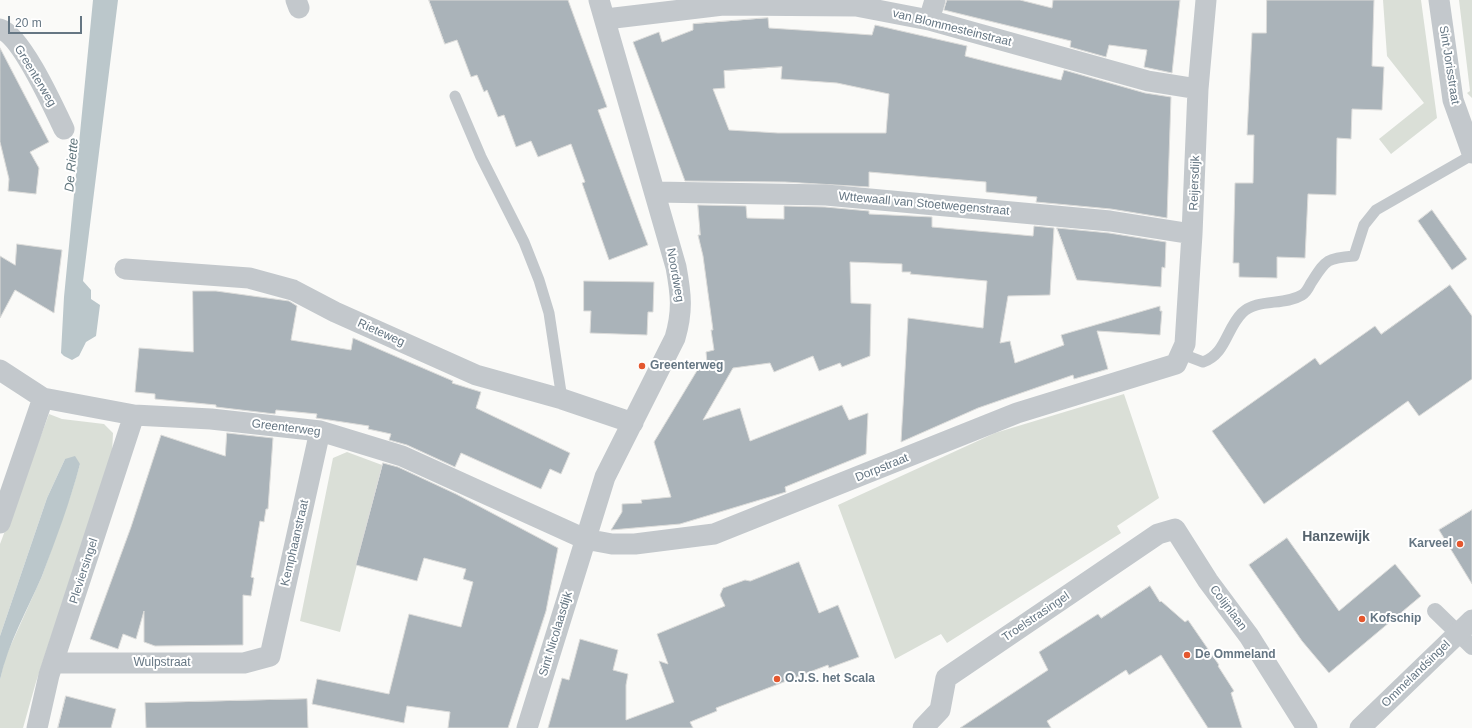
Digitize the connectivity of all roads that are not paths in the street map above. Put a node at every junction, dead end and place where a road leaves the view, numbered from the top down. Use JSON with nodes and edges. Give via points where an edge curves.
{"nodes":[{"id":1,"x":599,"y":0,"type":"edge"},
{"id":2,"x":935,"y":0,"type":"edge"},
{"id":3,"x":1206,"y":0,"type":"edge"},
{"id":4,"x":1439,"y":0,"type":"edge"},
{"id":5,"x":606,"y":19,"type":"junction"},
{"id":6,"x":929,"y":20,"type":"junction"},
{"id":7,"x":0,"y":29,"type":"edge"},
{"id":8,"x":1198,"y":88,"type":"junction"},
{"id":9,"x":455,"y":96,"type":"dead end"},
{"id":10,"x":1468,"y":126,"type":"edge"},
{"id":11,"x":64,"y":129,"type":"dead end"},
{"id":12,"x":1472,"y":154,"type":"edge"},
{"id":13,"x":655,"y":192,"type":"junction"},
{"id":14,"x":1192,"y":234,"type":"junction"},
{"id":15,"x":125,"y":269,"type":"dead end"},
{"id":16,"x":1179,"y":359,"type":"junction"},
{"id":17,"x":0,"y":370,"type":"edge"},
{"id":18,"x":43,"y":398,"type":"junction"},
{"id":19,"x":562,"y":399,"type":"junction"},
{"id":20,"x":134,"y":415,"type":"junction"},
{"id":21,"x":633,"y":423,"type":"junction"},
{"id":22,"x":320,"y":431,"type":"junction"},
{"id":23,"x":0,"y":523,"type":"edge"},
{"id":24,"x":1175,"y":529,"type":"joint"},
{"id":25,"x":585,"y":539,"type":"junction"},
{"id":26,"x":1435,"y":611,"type":"dead end"},
{"id":27,"x":1465,"y":626,"type":"edge"},
{"id":28,"x":1472,"y":647,"type":"edge"},
{"id":29,"x":270,"y":656,"type":"joint"},
{"id":30,"x":54,"y":663,"type":"junction"},
{"id":31,"x":37,"y":728,"type":"edge"},
{"id":32,"x":527,"y":728,"type":"edge"},
{"id":33,"x":923,"y":728,"type":"edge"},
{"id":34,"x":1307,"y":728,"type":"edge"},
{"id":35,"x":1360,"y":728,"type":"edge"}],
"edges":[{"from":1,"to":5,"type":"street","name":"Noordweg"},
{"from":2,"to":6,"type":"street"},
{"from":3,"to":8,"type":"street","name":"Reijersdijk"},
{"from":4,"to":10,"type":"street","name":"Sint Jorisstraat","via":[[1453,100]]},
{"from":5,"to":6,"type":"street","name":"van Blommesteinstraat","via":[[723,4],[856,6]]},
{"from":5,"to":13,"type":"street","name":"Noordweg"},
{"from":6,"to":8,"type":"street","name":"van Blommesteinstraat","via":[[1148,80]]},
{"from":7,"to":11,"type":"street","name":"Greenterweg","via":[[6,31],[25,55],[49,96]]},
{"from":8,"to":14,"type":"street","name":"Reijersdijk"},
{"from":9,"to":19,"type":"lane","via":[[481,157],[524,242],[539,280],[549,313]]},
{"from":10,"to":12,"type":"street","name":"Sint Jorisstraat"},
{"from":12,"to":16,"type":"lane","via":[[1376,210],[1364,225],[1354,256],[1335,257],[1324,263],[1303,294],[1286,301],[1269,302],[1243,312],[1234,322],[1222,349],[1210,360],[1203,362]]},
{"from":13,"to":14,"type":"street","name":"Wttewaall van Stoetwegenstraat","via":[[826,195],[1110,221]]},
{"from":13,"to":21,"type":"street","name":"Noordweg","via":[[676,267],[682,298],[681,318],[675,338]]},
{"from":14,"to":16,"type":"street","name":"Reijersdijk","via":[[1185,344]]},
{"from":15,"to":19,"type":"street","name":"Rieteweg","via":[[249,278],[293,290],[334,312],[476,375]]},
{"from":16,"to":25,"type":"street","name":"Dorpstraat","via":[[1017,413],[714,534],[635,544],[612,544]]},
{"from":17,"to":18,"type":"street","name":"Greenterweg"},
{"from":18,"to":20,"type":"street","name":"Greenterweg"},
{"from":18,"to":23,"type":"street"},
{"from":19,"to":21,"type":"street","name":"Rieteweg"},
{"from":20,"to":22,"type":"street","name":"Greenterweg","via":[[212,419]]},
{"from":20,"to":30,"type":"street","name":"Pleviersingel"},
{"from":21,"to":25,"type":"street","name":"Noordweg","via":[[605,477]]},
{"from":22,"to":25,"type":"street","name":"Greenterweg","via":[[402,456]]},
{"from":22,"to":29,"type":"street","name":"Kemphaanstraat"},
{"from":24,"to":33,"type":"street","name":"Troelstrasingel","via":[[1158,534],[946,678],[940,710]]},
{"from":24,"to":34,"type":"street","name":"Colijnlaan","via":[[1208,581],[1249,636]]},
{"from":25,"to":32,"type":"street","name":"Sint Nicolaasdijk"},
{"from":26,"to":27,"type":"street"},
{"from":27,"to":28,"type":"street"},
{"from":27,"to":35,"type":"street","name":"Ommelandsingel"},
{"from":29,"to":30,"type":"street","name":"Wulpstraat","via":[[244,663]]},
{"from":30,"to":31,"type":"street","name":"Pleviersingel"}]}
